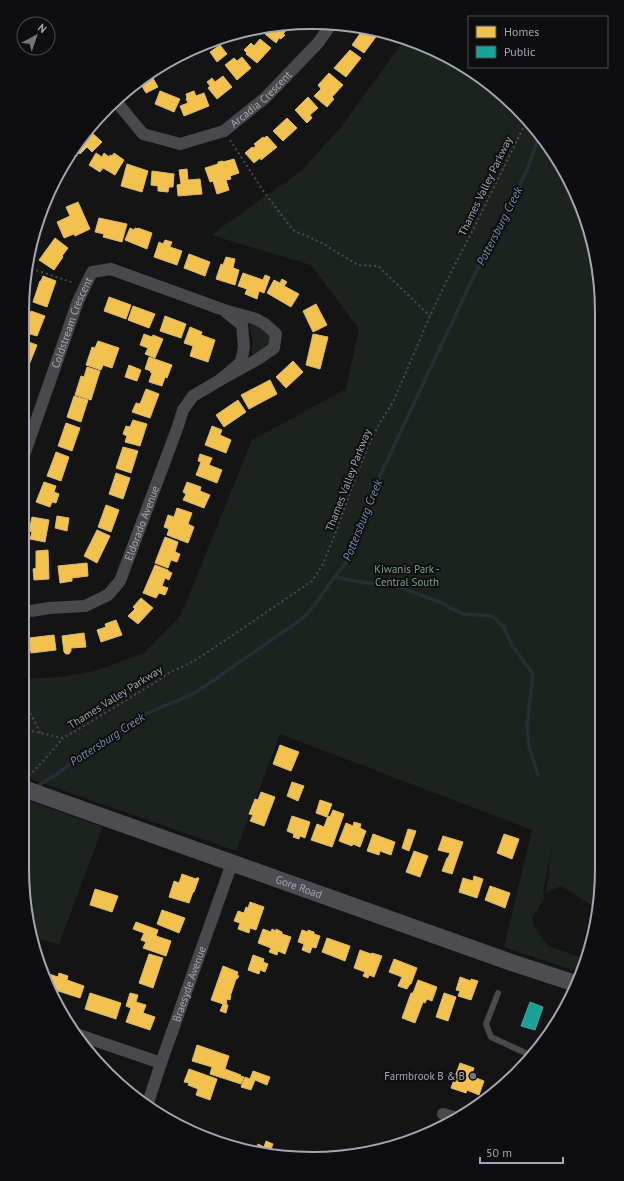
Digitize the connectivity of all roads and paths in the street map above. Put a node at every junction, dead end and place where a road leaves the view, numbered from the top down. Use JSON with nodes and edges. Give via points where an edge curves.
{"nodes":[{"id":1,"x":327,"y":30,"type":"edge"},
{"id":2,"x":119,"y":105,"type":"edge"},
{"id":3,"x":525,"y":125,"type":"edge"},
{"id":4,"x":224,"y":131,"type":"junction"},
{"id":5,"x":32,"y":269,"type":"edge"},
{"id":6,"x":85,"y":286,"type":"junction"},
{"id":7,"x":224,"y":310,"type":"junction"},
{"id":8,"x":430,"y":316,"type":"junction"},
{"id":9,"x":220,"y":380,"type":"junction"},
{"id":10,"x":29,"y":441,"type":"edge"},
{"id":11,"x":29,"y":611,"type":"edge"},
{"id":12,"x":29,"y":711,"type":"edge"},
{"id":13,"x":29,"y":731,"type":"edge"},
{"id":14,"x":41,"y":734,"type":"junction"},
{"id":15,"x":63,"y":738,"type":"junction"},
{"id":16,"x":29,"y":777,"type":"edge"},
{"id":17,"x":29,"y":786,"type":"edge"},
{"id":18,"x":232,"y":863,"type":"junction"},
{"id":19,"x":571,"y":982,"type":"edge"},
{"id":20,"x":498,"y":993,"type":"dead end"},
{"id":21,"x":84,"y":1037,"type":"edge"},
{"id":22,"x":527,"y":1054,"type":"edge"},
{"id":23,"x":161,"y":1062,"type":"junction"},
{"id":24,"x":149,"y":1100,"type":"edge"}],
"edges":[{"from":1,"to":4,"type":"street","name":"Arcadia Crescent","via":[[318,43],[265,98]]},
{"from":2,"to":4,"type":"street","name":"Arcadia Crescent","via":[[143,134],[180,144]]},
{"from":3,"to":8,"type":"path","name":"Thames Valley Parkway"},
{"from":4,"to":8,"type":"path","via":[[264,192],[293,230],[358,264],[378,266]]},
{"from":5,"to":6,"type":"path"},
{"from":6,"to":7,"type":"street","name":"Coldstream Crescent","via":[[92,272],[111,269]]},
{"from":6,"to":10,"type":"street","name":"Coldstream Crescent"},
{"from":7,"to":9,"type":"street","name":"Eldorado Avenue","via":[[242,325],[244,347],[241,362]]},
{"from":7,"to":9,"type":"street","name":"Eldorado Avenue","via":[[256,319],[276,334],[274,348]]},
{"from":8,"to":15,"type":"path","name":"Thames Valley Parkway","via":[[394,400],[366,452],[323,564],[312,581],[194,660]]},
{"from":9,"to":11,"type":"street","name":"Eldorado Avenue","via":[[193,396],[183,410],[120,581],[108,595],[85,606]]},
{"from":12,"to":14,"type":"path"},
{"from":13,"to":14,"type":"path","name":"Thames Valley Parkway"},
{"from":14,"to":15,"type":"path","name":"Thames Valley Parkway"},
{"from":15,"to":16,"type":"path","name":"Thames Valley Parkway"},
{"from":17,"to":18,"type":"main road","name":"Gore Road","via":[[43,795]]},
{"from":18,"to":19,"type":"main road","name":"Gore Road"},
{"from":18,"to":23,"type":"street","name":"Braesyde Avenue"},
{"from":20,"to":22,"type":"lane","via":[[486,1024],[491,1036]]},
{"from":21,"to":23,"type":"street"},
{"from":23,"to":24,"type":"street","name":"Braesyde Avenue"}]}
